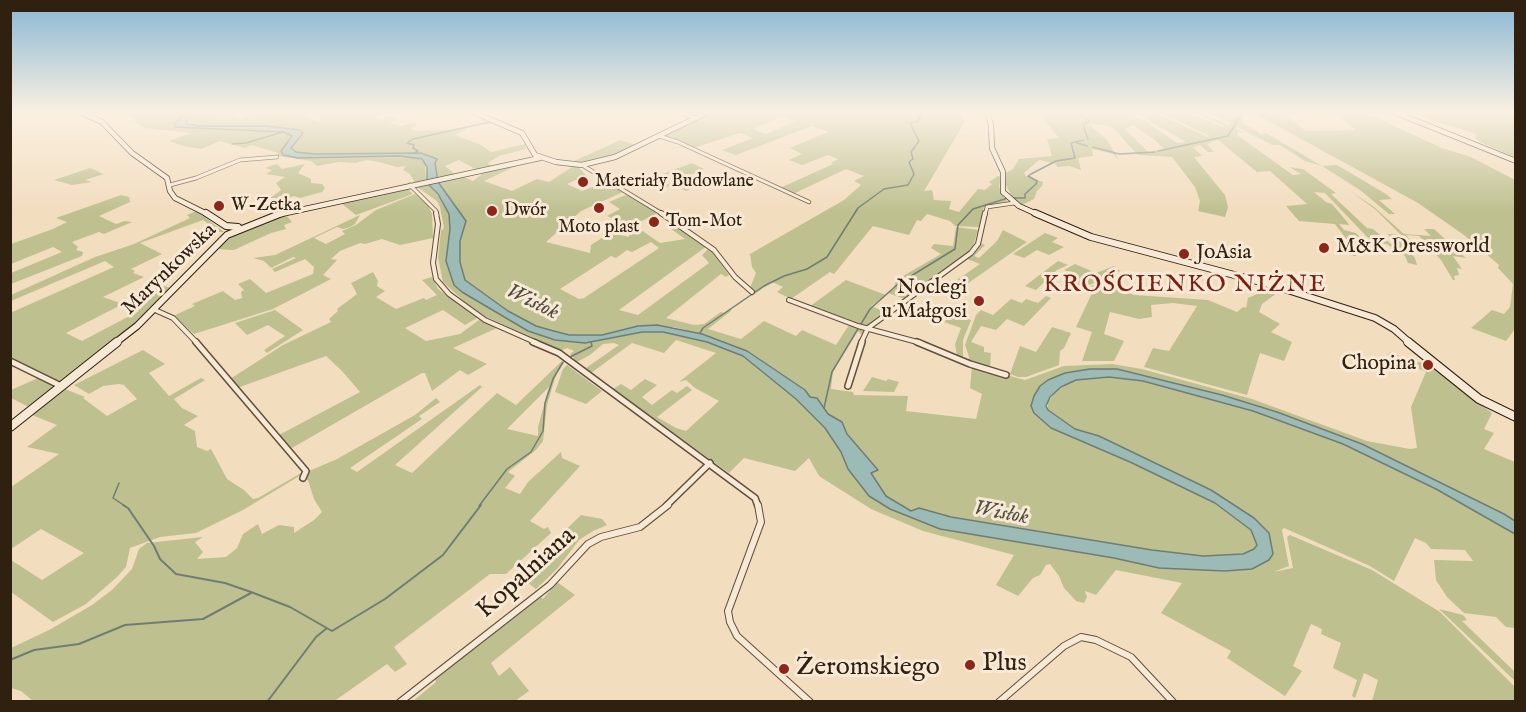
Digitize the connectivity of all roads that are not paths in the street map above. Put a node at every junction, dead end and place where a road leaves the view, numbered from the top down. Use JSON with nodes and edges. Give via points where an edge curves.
{"nodes":[{"id":1,"x":124,"y":145,"type":"edge"},
{"id":2,"x":529,"y":145,"type":"edge"},
{"id":3,"x":639,"y":145,"type":"edge"},
{"id":4,"x":685,"y":145,"type":"edge"},
{"id":5,"x":992,"y":145,"type":"edge"},
{"id":6,"x":1476,"y":145,"type":"edge"},
{"id":7,"x":532,"y":152,"type":"junction"},
{"id":8,"x":277,"y":157,"type":"dead end"},
{"id":9,"x":540,"y":157,"type":"junction"},
{"id":10,"x":523,"y":160,"type":"junction"},
{"id":11,"x":1515,"y":161,"type":"edge"},
{"id":12,"x":582,"y":165,"type":"junction"},
{"id":13,"x":170,"y":185,"type":"junction"},
{"id":14,"x":410,"y":185,"type":"junction"},
{"id":15,"x":1010,"y":200,"type":"junction"},
{"id":16,"x":809,"y":202,"type":"dead end"},
{"id":17,"x":226,"y":226,"type":"junction"},
{"id":18,"x":244,"y":226,"type":"junction"},
{"id":19,"x":226,"y":235,"type":"junction"},
{"id":20,"x":752,"y":292,"type":"dead end"},
{"id":21,"x":789,"y":300,"type":"dead end"},
{"id":22,"x":155,"y":310,"type":"junction"},
{"id":23,"x":863,"y":327,"type":"junction"},
{"id":24,"x":10,"y":361,"type":"edge"},
{"id":25,"x":1006,"y":375,"type":"dead end"},
{"id":26,"x":848,"y":386,"type":"dead end"},
{"id":27,"x":63,"y":387,"type":"junction"},
{"id":28,"x":1515,"y":417,"type":"edge"},
{"id":29,"x":10,"y":427,"type":"edge"},
{"id":30,"x":710,"y":463,"type":"junction"},
{"id":31,"x":303,"y":478,"type":"dead end"},
{"id":32,"x":400,"y":702,"type":"edge"},
{"id":33,"x":810,"y":702,"type":"edge"},
{"id":34,"x":999,"y":702,"type":"edge"},
{"id":35,"x":1173,"y":702,"type":"edge"}],
"edges":[{"from":1,"to":13,"type":"street","via":[[167,178]]},
{"from":2,"to":7,"type":"street"},
{"from":3,"to":12,"type":"street","via":[[605,161]]},
{"from":4,"to":16,"type":"street"},
{"from":5,"to":15,"type":"street","via":[[1003,172],[1002,187]]},
{"from":6,"to":11,"type":"street"},
{"from":7,"to":9,"type":"street"},
{"from":7,"to":10,"type":"street"},
{"from":8,"to":13,"type":"street","via":[[240,160]]},
{"from":9,"to":10,"type":"street","name":"Marynkowska"},
{"from":9,"to":12,"type":"street"},
{"from":10,"to":14,"type":"street","name":"Marynkowska"},
{"from":12,"to":20,"type":"street","via":[[714,250]]},
{"from":13,"to":17,"type":"street","via":[[175,198]]},
{"from":14,"to":18,"type":"street","name":"Marynkowska","via":[[293,210]]},
{"from":14,"to":30,"type":"street","via":[[436,211],[433,262],[436,279],[450,294],[485,320],[558,353]]},
{"from":15,"to":23,"type":"street","via":[[987,207],[978,244],[971,253]]},
{"from":15,"to":28,"type":"street","via":[[1091,237],[1272,285],[1375,318],[1479,399]]},
{"from":17,"to":18,"type":"street"},
{"from":17,"to":19,"type":"street"},
{"from":18,"to":19,"type":"street","name":"Marynkowska"},
{"from":19,"to":22,"type":"street","name":"Marynkowska"},
{"from":21,"to":23,"type":"street"},
{"from":22,"to":27,"type":"street","name":"Marynkowska"},
{"from":22,"to":31,"type":"street","via":[[173,318],[192,337],[306,471]]},
{"from":23,"to":25,"type":"street","via":[[918,342]]},
{"from":23,"to":26,"type":"street"},
{"from":24,"to":27,"type":"street"},
{"from":27,"to":29,"type":"street","name":"Marynkowska"},
{"from":30,"to":32,"type":"street","name":"Kopalniana","via":[[640,527],[588,544],[550,585]]},
{"from":30,"to":33,"type":"street","via":[[747,490],[760,510],[761,522],[754,545],[728,611],[730,622],[737,636]]},
{"from":34,"to":35,"type":"street","via":[[1064,646],[1081,638],[1096,640],[1131,657]]}]}
